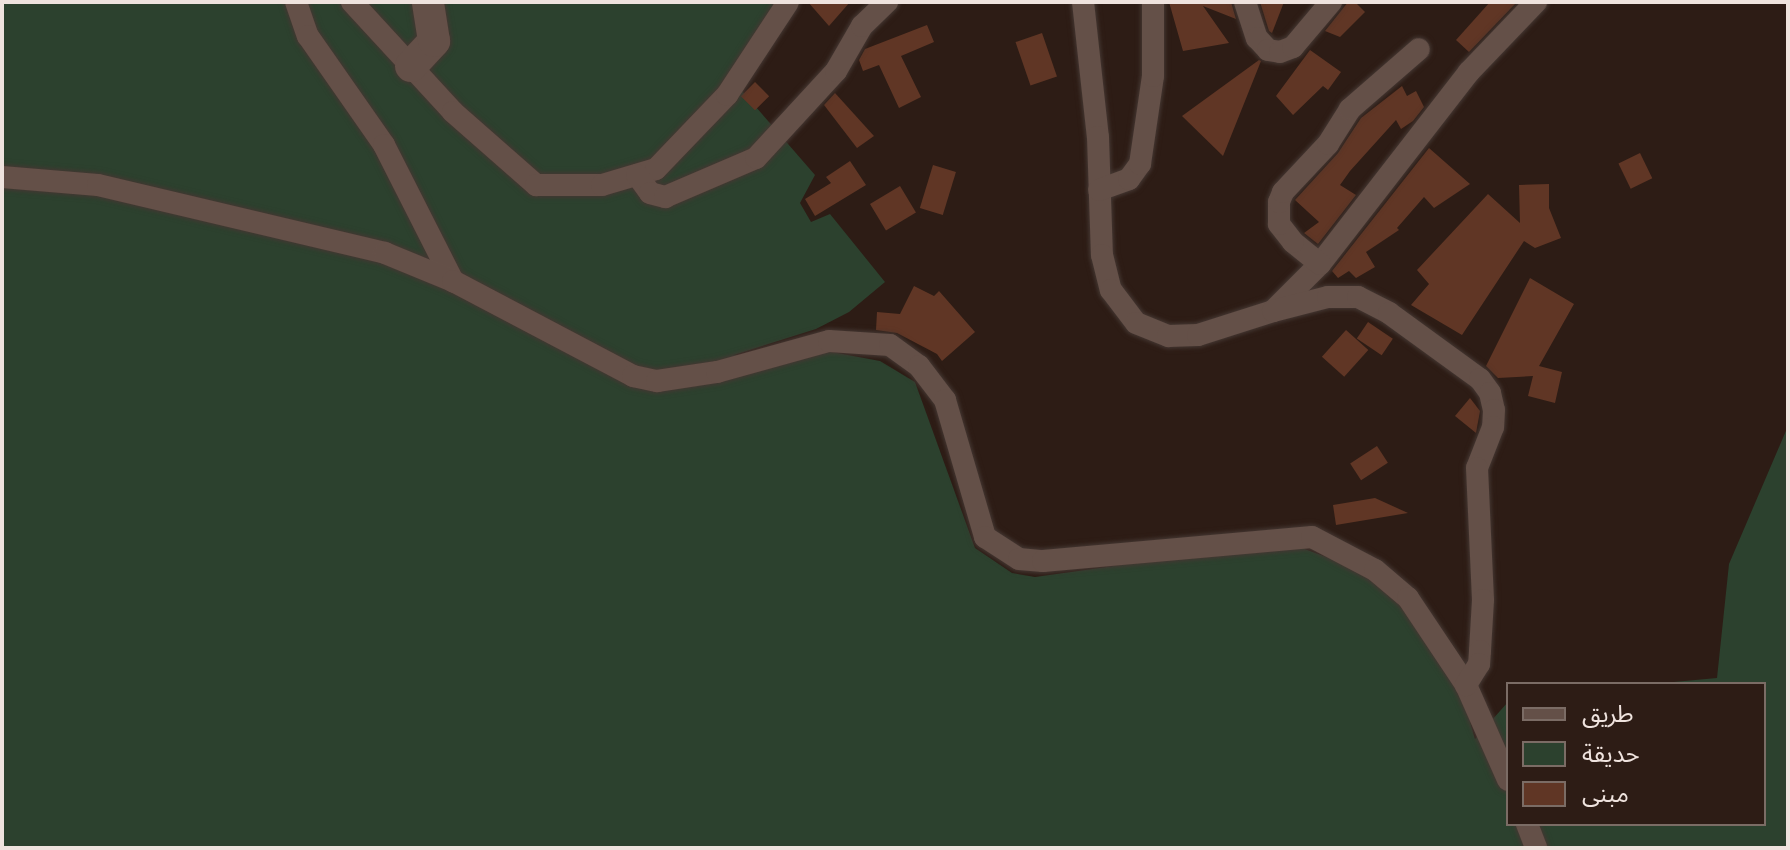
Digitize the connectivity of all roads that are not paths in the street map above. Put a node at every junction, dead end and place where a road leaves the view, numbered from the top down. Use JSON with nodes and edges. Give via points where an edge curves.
{"nodes":[{"id":1,"x":296,"y":2,"type":"edge"},
{"id":2,"x":352,"y":2,"type":"edge"},
{"id":3,"x":428,"y":2,"type":"edge"},
{"id":4,"x":788,"y":2,"type":"edge"},
{"id":5,"x":887,"y":2,"type":"edge"},
{"id":6,"x":1083,"y":2,"type":"edge"},
{"id":7,"x":1153,"y":2,"type":"edge"},
{"id":8,"x":1245,"y":2,"type":"edge"},
{"id":9,"x":1331,"y":2,"type":"edge"},
{"id":10,"x":1536,"y":2,"type":"edge"},
{"id":11,"x":1419,"y":49,"type":"dead end"},
{"id":12,"x":411,"y":66,"type":"junction"},
{"id":13,"x":637,"y":175,"type":"junction"},
{"id":14,"x":2,"y":177,"type":"edge"},
{"id":15,"x":1099,"y":190,"type":"junction"},
{"id":16,"x":1320,"y":264,"type":"junction"},
{"id":17,"x":453,"y":281,"type":"junction"},
{"id":18,"x":1273,"y":311,"type":"junction"},
{"id":19,"x":1466,"y":685,"type":"junction"},
{"id":20,"x":1506,"y":775,"type":"edge"},
{"id":21,"x":1528,"y":826,"type":"edge"},
{"id":22,"x":1536,"y":848,"type":"edge"}],
"edges":[{"from":1,"to":17,"type":"street","via":[[308,36],[384,145]]},
{"from":2,"to":12,"type":"street"},
{"from":3,"to":12,"type":"street","via":[[434,41]]},
{"from":4,"to":13,"type":"street","via":[[727,95],[656,169]]},
{"from":5,"to":13,"type":"street","via":[[862,26],[836,71],[756,158],[665,197],[650,193]]},
{"from":6,"to":15,"type":"street","via":[[1096,103]]},
{"from":7,"to":15,"type":"street","via":[[1153,76],[1140,164],[1129,179]]},
{"from":8,"to":9,"type":"street","via":[[1257,38],[1268,50],[1280,52],[1293,47]]},
{"from":10,"to":16,"type":"street","via":[[1469,72]]},
{"from":11,"to":16,"type":"street","via":[[1350,109],[1328,144],[1283,192],[1279,224]]},
{"from":12,"to":13,"type":"street","via":[[453,112],[536,185],[602,185]]},
{"from":14,"to":17,"type":"street","via":[[113,189],[385,253]]},
{"from":15,"to":18,"type":"street","via":[[1102,255],[1111,290],[1136,323],[1168,336],[1198,335]]},
{"from":16,"to":18,"type":"street"},
{"from":17,"to":19,"type":"street","via":[[633,376],[657,381],[717,372],[829,341],[890,345],[933,379],[945,400],[985,537],[1019,559],[1312,537],[1375,570],[1408,598]]},
{"from":18,"to":19,"type":"street","via":[[1328,297],[1358,297],[1389,313],[1480,379],[1490,393],[1493,427],[1477,468],[1483,600],[1479,664]]},
{"from":19,"to":20,"type":"street"},
{"from":21,"to":22,"type":"street"}]}
